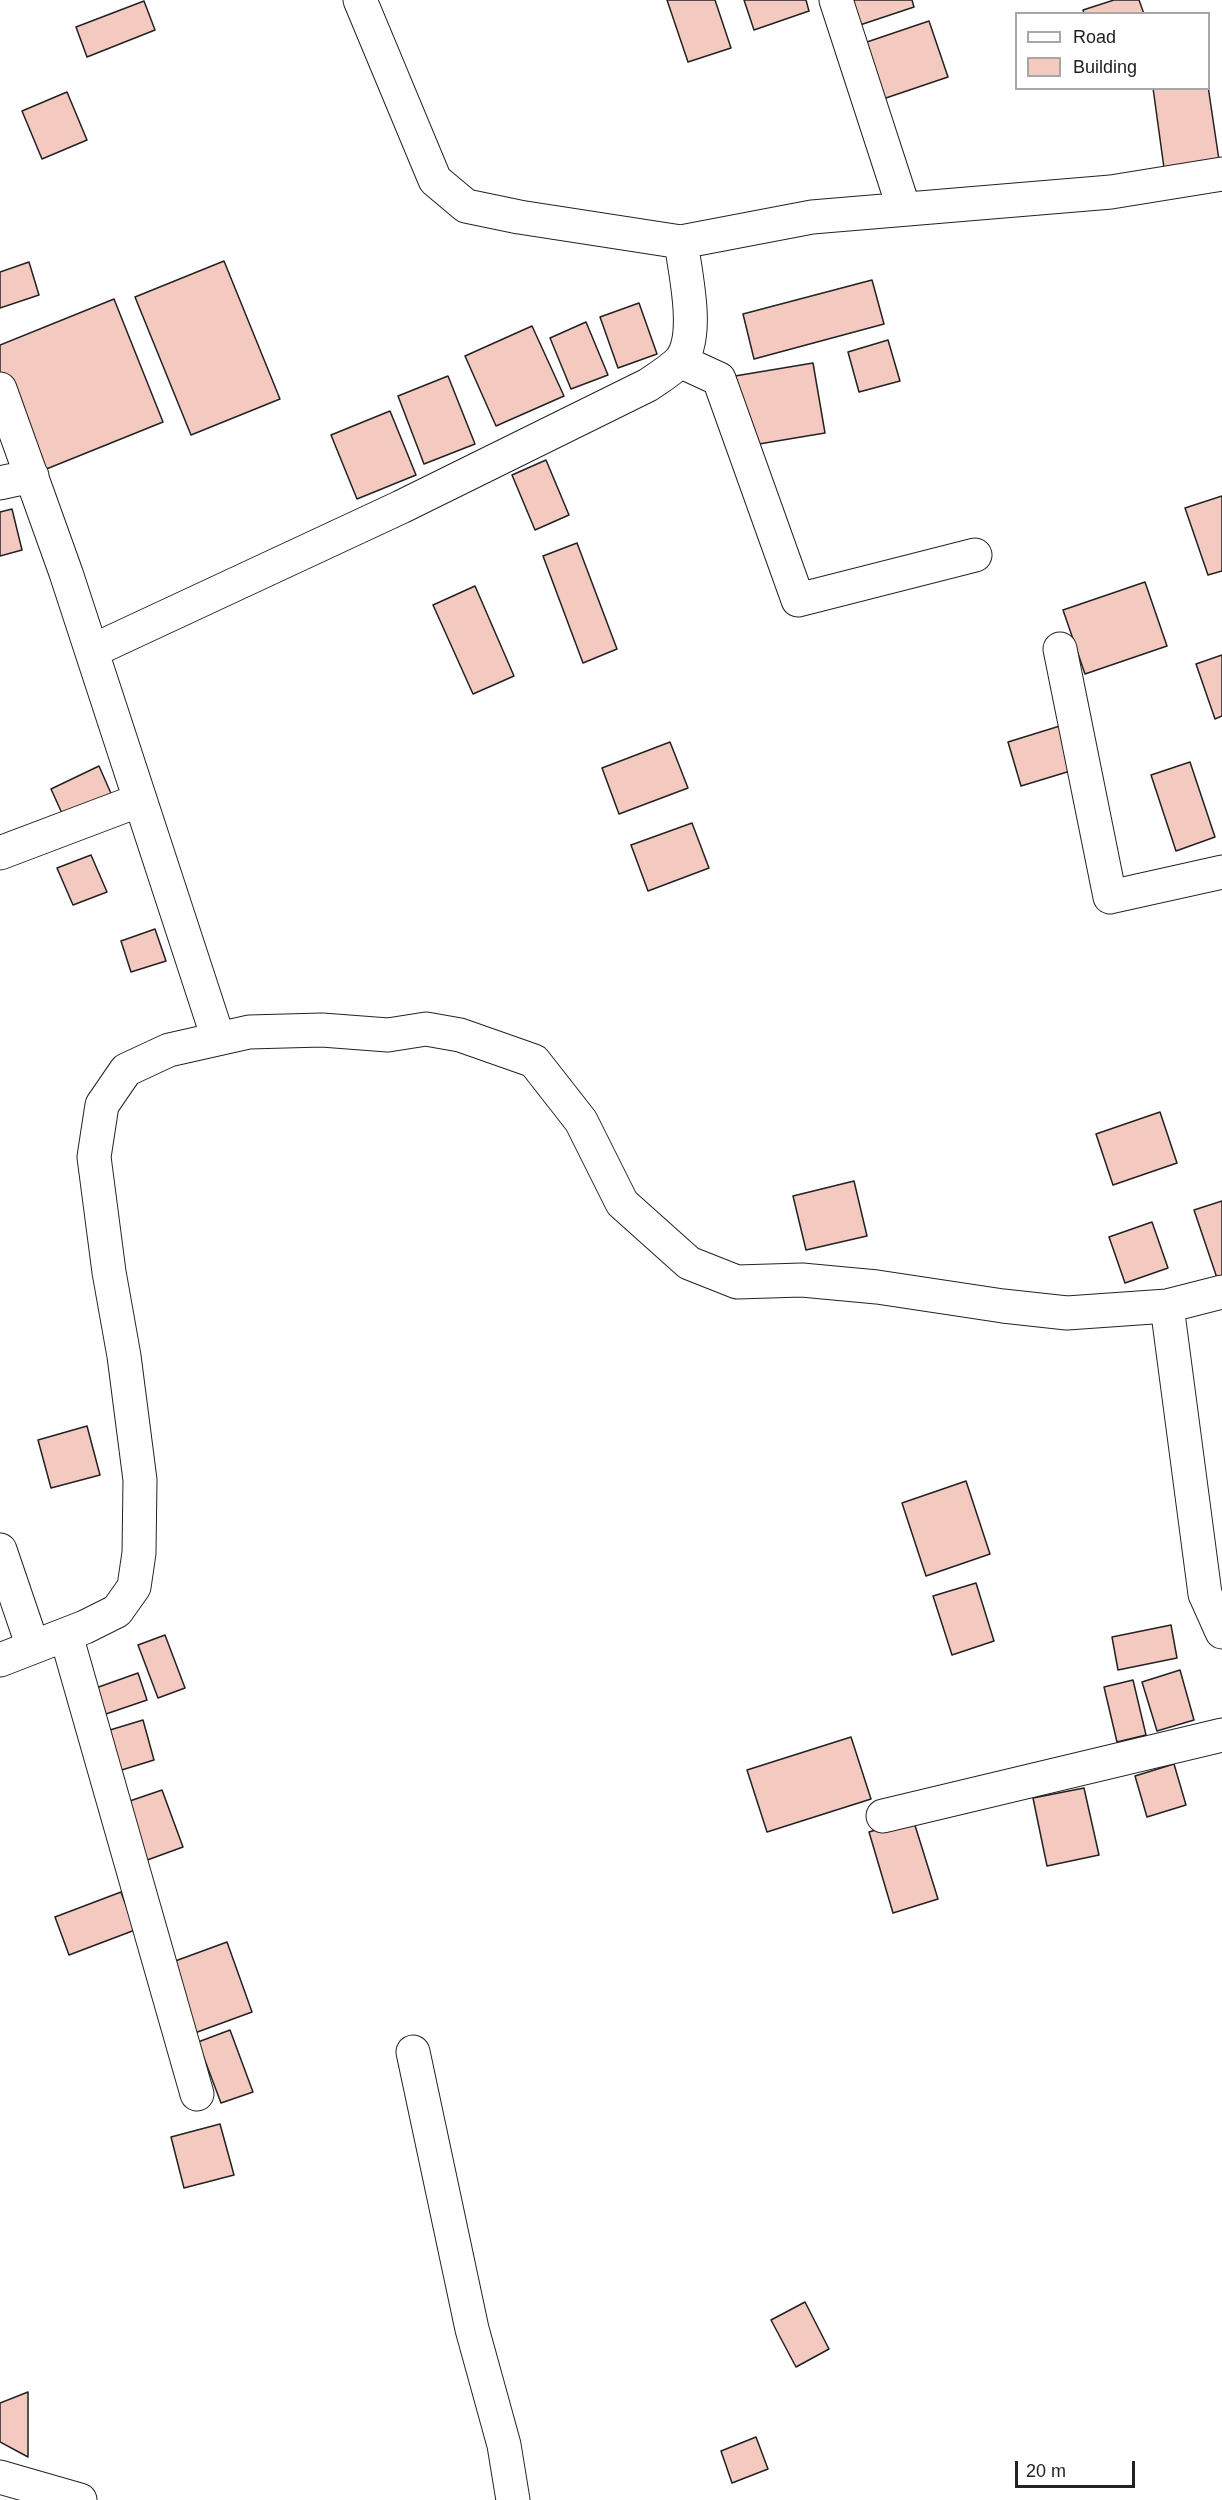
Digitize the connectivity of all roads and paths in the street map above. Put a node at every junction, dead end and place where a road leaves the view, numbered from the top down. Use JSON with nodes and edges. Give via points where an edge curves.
{"nodes":[{"id":1,"x":360,"y":0,"type":"edge"},
{"id":2,"x":836,"y":0,"type":"edge"},
{"id":3,"x":1222,"y":174,"type":"edge"},
{"id":4,"x":904,"y":209,"type":"junction"},
{"id":5,"x":681,"y":242,"type":"junction"},
{"id":6,"x":680,"y":361,"type":"junction"},
{"id":7,"x":0,"y":389,"type":"edge"},
{"id":8,"x":32,"y":476,"type":"junction"},
{"id":9,"x":0,"y":483,"type":"edge"},
{"id":10,"x":975,"y":555,"type":"dead end"},
{"id":11,"x":1060,"y":649,"type":"dead end"},
{"id":12,"x":92,"y":651,"type":"junction"},
{"id":13,"x":140,"y":800,"type":"junction"},
{"id":14,"x":0,"y":854,"type":"edge"},
{"id":15,"x":1222,"y":872,"type":"edge"},
{"id":16,"x":218,"y":1038,"type":"junction"},
{"id":17,"x":1222,"y":1292,"type":"edge"},
{"id":18,"x":1167,"y":1306,"type":"junction"},
{"id":19,"x":0,"y":1550,"type":"edge"},
{"id":20,"x":1222,"y":1632,"type":"edge"},
{"id":21,"x":66,"y":1635,"type":"junction"},
{"id":22,"x":33,"y":1647,"type":"junction"},
{"id":23,"x":0,"y":1660,"type":"edge"},
{"id":24,"x":1222,"y":1735,"type":"edge"},
{"id":25,"x":884,"y":1816,"type":"dead end"},
{"id":26,"x":413,"y":2052,"type":"dead end"},
{"id":27,"x":197,"y":2094,"type":"dead end"},
{"id":28,"x":0,"y":2477,"type":"edge"},
{"id":29,"x":80,"y":2500,"type":"edge"},
{"id":30,"x":513,"y":2500,"type":"edge"}],
"edges":[{"from":1,"to":5,"type":"street","via":[[435,180],[466,206]]},
{"from":2,"to":4,"type":"street"},
{"from":3,"to":4,"type":"street","via":[[1111,192]]},
{"from":4,"to":5,"type":"street","via":[[812,217]]},
{"from":5,"to":6,"type":"street","via":[[691,325]]},
{"from":6,"to":10,"type":"street","via":[[719,379],[798,600]]},
{"from":6,"to":12,"type":"street","via":[[648,385],[423,496]]},
{"from":7,"to":8,"type":"street"},
{"from":8,"to":9,"type":"street"},
{"from":8,"to":12,"type":"street"},
{"from":11,"to":15,"type":"street","via":[[1110,897]]},
{"from":12,"to":13,"type":"street"},
{"from":13,"to":14,"type":"street"},
{"from":13,"to":16,"type":"street"},
{"from":16,"to":18,"type":"street","via":[[249,1032],[322,1030],[388,1035],[426,1029],[460,1035],[534,1061],[581,1121],[622,1203],[690,1263],[737,1282],[802,1280],[877,1287],[1067,1313]]},
{"from":16,"to":21,"type":"street","via":[[170,1050],[126,1070],[102,1105],[94,1157],[140,1480],[139,1553],[134,1587],[117,1611]]},
{"from":17,"to":18,"type":"street"},
{"from":18,"to":20,"type":"street","via":[[1205,1594]]},
{"from":19,"to":22,"type":"street"},
{"from":21,"to":22,"type":"street"},
{"from":21,"to":27,"type":"street"},
{"from":22,"to":23,"type":"street"},
{"from":24,"to":25,"type":"street"},
{"from":26,"to":30,"type":"street","via":[[472,2329],[504,2445]]},
{"from":28,"to":29,"type":"street"}]}
